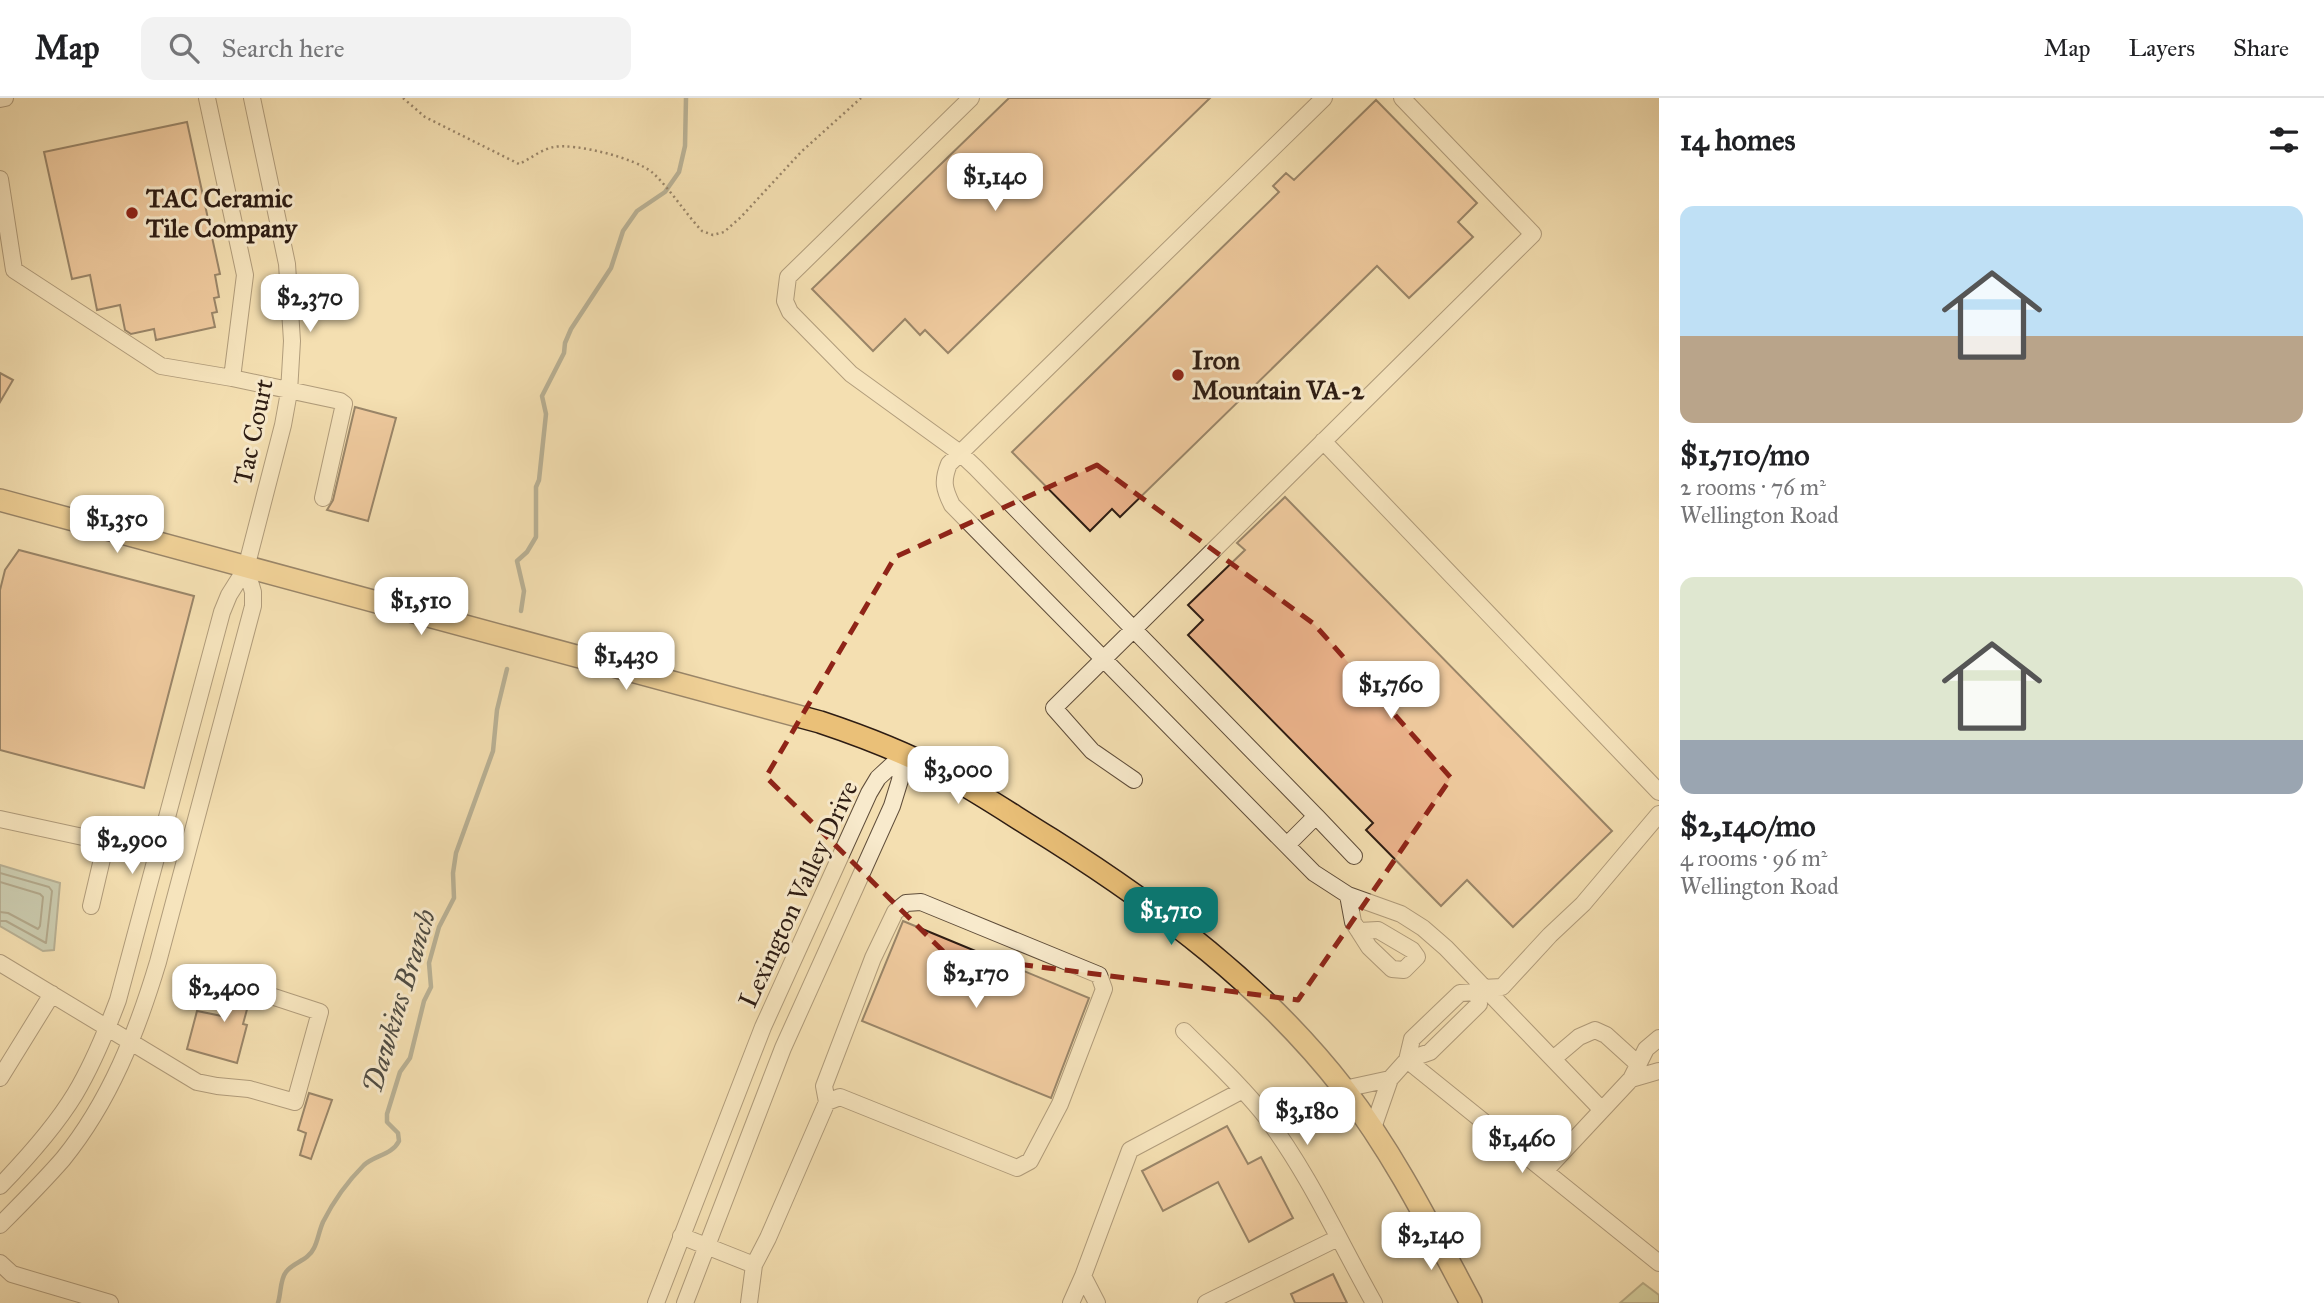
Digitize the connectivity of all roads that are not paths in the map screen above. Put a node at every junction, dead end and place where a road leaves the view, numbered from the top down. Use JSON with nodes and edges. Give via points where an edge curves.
{"nodes":[{"id":1,"x":207,"y":98,"type":"edge"},
{"id":2,"x":252,"y":98,"type":"edge"},
{"id":3,"x":971,"y":98,"type":"edge"},
{"id":4,"x":1324,"y":98,"type":"edge"},
{"id":5,"x":1402,"y":98,"type":"edge"},
{"id":6,"x":0,"y":179,"type":"edge"},
{"id":7,"x":232,"y":378,"type":"junction"},
{"id":8,"x":289,"y":392,"type":"junction"},
{"id":9,"x":1323,"y":441,"type":"junction"},
{"id":10,"x":960,"y":453,"type":"junction"},
{"id":11,"x":323,"y":498,"type":"dead end"},
{"id":12,"x":0,"y":500,"type":"edge"},
{"id":13,"x":247,"y":568,"type":"junction"},
{"id":14,"x":1133,"y":628,"type":"junction"},
{"id":15,"x":1104,"y":657,"type":"junction"},
{"id":16,"x":904,"y":754,"type":"junction"},
{"id":17,"x":1133,"y":780,"type":"dead end"},
{"id":18,"x":1659,"y":792,"type":"edge"},
{"id":19,"x":1659,"y":814,"type":"edge"},
{"id":20,"x":1316,"y":816,"type":"junction"},
{"id":21,"x":0,"y":818,"type":"edge"},
{"id":22,"x":1287,"y":845,"type":"junction"},
{"id":23,"x":1354,"y":856,"type":"dead end"},
{"id":24,"x":1348,"y":895,"type":"junction"},
{"id":25,"x":91,"y":906,"type":"dead end"},
{"id":26,"x":1359,"y":931,"type":"dead end"},
{"id":27,"x":0,"y":963,"type":"edge"},
{"id":28,"x":262,"y":993,"type":"dead end"},
{"id":29,"x":52,"y":994,"type":"junction"},
{"id":30,"x":1480,"y":994,"type":"junction"},
{"id":31,"x":108,"y":1028,"type":"junction"},
{"id":32,"x":1184,"y":1031,"type":"dead end"},
{"id":33,"x":1659,"y":1038,"type":"edge"},
{"id":34,"x":131,"y":1042,"type":"junction"},
{"id":35,"x":1553,"y":1059,"type":"junction"},
{"id":36,"x":1407,"y":1060,"type":"junction"},
{"id":37,"x":1635,"y":1071,"type":"junction"},
{"id":38,"x":1659,"y":1072,"type":"edge"},
{"id":39,"x":0,"y":1078,"type":"edge"},
{"id":40,"x":1390,"y":1079,"type":"junction"},
{"id":41,"x":1344,"y":1089,"type":"junction"},
{"id":42,"x":1243,"y":1090,"type":"junction"},
{"id":43,"x":827,"y":1102,"type":"junction"},
{"id":44,"x":1602,"y":1110,"type":"junction"},
{"id":45,"x":1373,"y":1128,"type":"junction"},
{"id":46,"x":1545,"y":1171,"type":"junction"},
{"id":47,"x":0,"y":1186,"type":"edge"},
{"id":48,"x":0,"y":1225,"type":"edge"},
{"id":49,"x":681,"y":1236,"type":"junction"},
{"id":50,"x":1338,"y":1238,"type":"junction"},
{"id":51,"x":706,"y":1245,"type":"junction"},
{"id":52,"x":0,"y":1263,"type":"edge"},
{"id":53,"x":1659,"y":1263,"type":"edge"},
{"id":54,"x":754,"y":1265,"type":"junction"},
{"id":55,"x":1083,"y":1276,"type":"junction"},
{"id":56,"x":110,"y":1303,"type":"edge"},
{"id":57,"x":656,"y":1303,"type":"edge"},
{"id":58,"x":685,"y":1303,"type":"edge"},
{"id":59,"x":749,"y":1303,"type":"edge"},
{"id":60,"x":1070,"y":1303,"type":"edge"},
{"id":61,"x":1097,"y":1303,"type":"edge"},
{"id":62,"x":1206,"y":1303,"type":"edge"},
{"id":63,"x":1374,"y":1303,"type":"edge"},
{"id":64,"x":1471,"y":1303,"type":"edge"}],
"edges":[{"from":1,"to":7,"type":"street","via":[[245,275]]},
{"from":2,"to":8,"type":"street","name":"Tac Court","via":[[287,264],[292,341]]},
{"from":3,"to":10,"type":"street","via":[[789,277],[785,290],[790,312],[851,374]]},
{"from":4,"to":10,"type":"street"},
{"from":5,"to":9,"type":"street","via":[[1533,234]]},
{"from":6,"to":7,"type":"street","via":[[14,270],[161,366]]},
{"from":7,"to":8,"type":"street"},
{"from":8,"to":11,"type":"street","via":[[344,404]]},
{"from":8,"to":13,"type":"street","name":"Tac Court"},
{"from":9,"to":14,"type":"street"},
{"from":9,"to":18,"type":"street"},
{"from":10,"to":14,"type":"street"},
{"from":10,"to":15,"type":"street","via":[[943,477],[952,505]]},
{"from":12,"to":13,"type":"main road"},
{"from":13,"to":16,"type":"main road","via":[[820,722]]},
{"from":13,"to":31,"type":"street","via":[[222,612]]},
{"from":13,"to":34,"type":"street","via":[[253,606],[158,962]]},
{"from":14,"to":15,"type":"street"},
{"from":14,"to":20,"type":"street"},
{"from":15,"to":17,"type":"street","via":[[1054,708],[1093,751]]},
{"from":15,"to":22,"type":"street"},
{"from":16,"to":41,"type":"main road","via":[[1020,820],[1189,934],[1260,998]]},
{"from":16,"to":49,"type":"street","name":"Lexington Valley Drive","via":[[884,771],[869,793],[763,1027]]},
{"from":16,"to":51,"type":"street","name":"Lexington Valley Drive","via":[[892,806],[783,1048]]},
{"from":19,"to":30,"type":"street","via":[[1583,904],[1503,987]]},
{"from":20,"to":22,"type":"street"},
{"from":20,"to":23,"type":"street"},
{"from":21,"to":25,"type":"street","via":[[106,842]]},
{"from":22,"to":24,"type":"street","via":[[1314,873]]},
{"from":24,"to":26,"type":"street"},
{"from":24,"to":30,"type":"street","via":[[1401,914],[1423,928]]},
{"from":27,"to":29,"type":"street"},
{"from":28,"to":34,"type":"street","via":[[320,1012],[295,1102],[198,1082]]},
{"from":29,"to":31,"type":"street"},
{"from":29,"to":39,"type":"street"},
{"from":30,"to":35,"type":"street"},
{"from":30,"to":36,"type":"street","via":[[1430,1052]]},
{"from":30,"to":36,"type":"street","via":[[1460,993],[1412,1039]]},
{"from":31,"to":34,"type":"street"},
{"from":31,"to":47,"type":"street","via":[[68,1104]]},
{"from":32,"to":42,"type":"street"},
{"from":33,"to":37,"type":"street","via":[[1646,1049]]},
{"from":34,"to":48,"type":"street","via":[[108,1090],[65,1156]]},
{"from":35,"to":37,"type":"street","via":[[1595,1030],[1606,1035]]},
{"from":35,"to":44,"type":"street"},
{"from":36,"to":40,"type":"street"},
{"from":36,"to":46,"type":"street"},
{"from":37,"to":38,"type":"street"},
{"from":37,"to":44,"type":"street"},
{"from":40,"to":41,"type":"street"},
{"from":40,"to":45,"type":"street"},
{"from":41,"to":45,"type":"main road"},
{"from":42,"to":50,"type":"street","via":[[1281,1141]]},
{"from":42,"to":55,"type":"street","via":[[1130,1150]]},
{"from":43,"to":43,"type":"street","via":[[824,1086],[864,982],[895,912],[906,903],[921,902],[1099,975],[1104,989],[1060,1104],[1030,1161],[1017,1168],[840,1097]]},
{"from":43,"to":54,"type":"street"},
{"from":44,"to":46,"type":"street"},
{"from":45,"to":64,"type":"main road"},
{"from":46,"to":53,"type":"street"},
{"from":49,"to":51,"type":"street"},
{"from":49,"to":57,"type":"street","name":"Lexington Valley Drive"},
{"from":50,"to":62,"type":"street"},
{"from":50,"to":63,"type":"street"},
{"from":51,"to":54,"type":"street"},
{"from":51,"to":58,"type":"street","name":"Lexington Valley Drive"},
{"from":52,"to":56,"type":"street","via":[[12,1274]]},
{"from":54,"to":59,"type":"street"},
{"from":55,"to":60,"type":"street"},
{"from":55,"to":61,"type":"street"}]}
